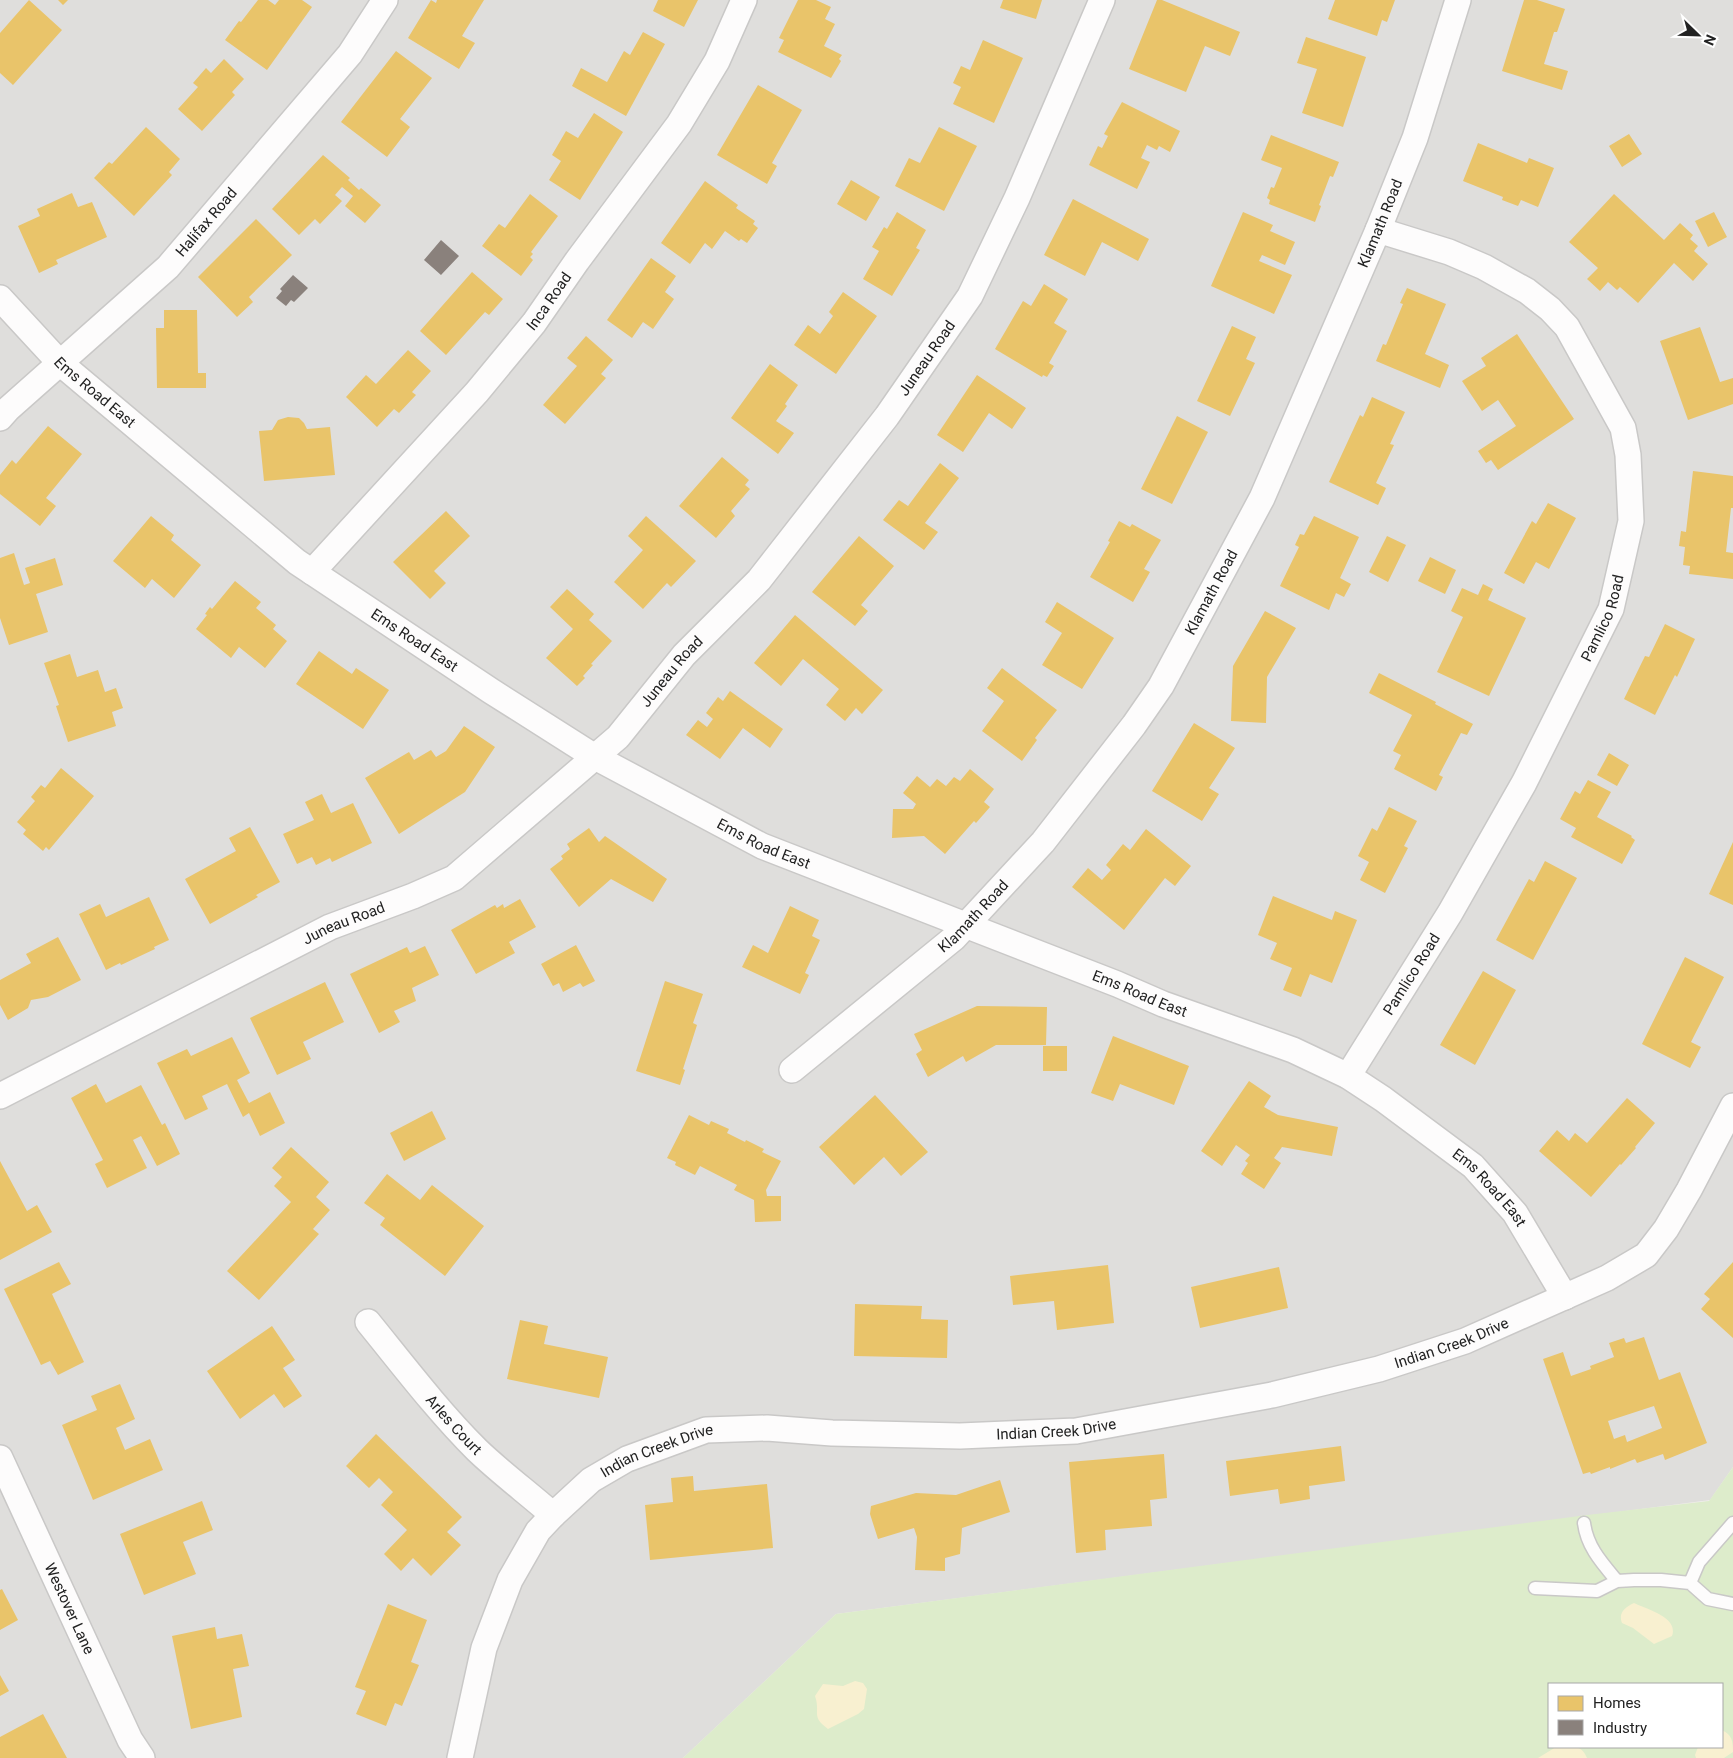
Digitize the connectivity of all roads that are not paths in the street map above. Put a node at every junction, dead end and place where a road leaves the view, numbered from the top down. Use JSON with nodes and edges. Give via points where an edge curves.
{"nodes":[{"id":1,"x":384,"y":0,"type":"edge"},
{"id":2,"x":744,"y":0,"type":"edge"},
{"id":3,"x":1102,"y":0,"type":"edge"},
{"id":4,"x":1458,"y":0,"type":"edge"},
{"id":5,"x":1378,"y":230,"type":"junction"},
{"id":6,"x":0,"y":298,"type":"edge"},
{"id":7,"x":60,"y":362,"type":"junction"},
{"id":8,"x":0,"y":418,"type":"edge"},
{"id":9,"x":312,"y":572,"type":"junction"},
{"id":10,"x":595,"y":757,"type":"junction"},
{"id":11,"x":966,"y":925,"type":"junction"},
{"id":12,"x":792,"y":1070,"type":"dead end"},
{"id":13,"x":1348,"y":1076,"type":"junction"},
{"id":14,"x":0,"y":1096,"type":"edge"},
{"id":15,"x":1733,"y":1106,"type":"edge"},
{"id":16,"x":1565,"y":1296,"type":"junction"},
{"id":17,"x":368,"y":1322,"type":"dead end"},
{"id":18,"x":0,"y":1458,"type":"edge"},
{"id":19,"x":553,"y":1515,"type":"junction"},
{"id":20,"x":1584,"y":1523,"type":"dead end"},
{"id":21,"x":1733,"y":1523,"type":"edge"},
{"id":22,"x":1617,"y":1581,"type":"junction"},
{"id":23,"x":1690,"y":1583,"type":"junction"},
{"id":24,"x":1535,"y":1588,"type":"dead end"},
{"id":25,"x":1733,"y":1604,"type":"edge"},
{"id":26,"x":142,"y":1758,"type":"edge"},
{"id":27,"x":460,"y":1758,"type":"edge"}],
"edges":[{"from":1,"to":7,"type":"street","name":"Halifax Road","via":[[350,54],[168,267]]},
{"from":2,"to":9,"type":"street","name":"Inca Road","via":[[717,61],[679,124],[534,323],[477,392]]},
{"from":3,"to":10,"type":"street","name":"Juneau Road","via":[[1017,198],[970,296],[887,416],[759,580],[684,655],[618,737]]},
{"from":4,"to":5,"type":"street","name":"Klamath Road","via":[[1414,138]]},
{"from":5,"to":11,"type":"street","name":"Klamath Road","via":[[1262,498],[1161,686],[1043,842]]},
{"from":5,"to":13,"type":"street","name":"Pamlico Road","via":[[1449,252],[1484,267],[1527,291],[1567,326],[1623,428],[1628,455],[1631,520],[1611,609],[1524,783],[1450,913]]},
{"from":6,"to":7,"type":"street","name":"Ems Road East"},
{"from":7,"to":8,"type":"street","name":"Halifax Road"},
{"from":7,"to":9,"type":"street","name":"Ems Road East","via":[[296,562]]},
{"from":9,"to":10,"type":"street","name":"Ems Road East"},
{"from":10,"to":11,"type":"street","name":"Ems Road East","via":[[762,846]]},
{"from":10,"to":14,"type":"street","name":"Juneau Road","via":[[454,878],[330,927]]},
{"from":11,"to":12,"type":"street","name":"Klamath Road"},
{"from":11,"to":13,"type":"street","name":"Ems Road East","via":[[1163,1004],[1293,1050]]},
{"from":13,"to":16,"type":"street","name":"Ems Road East","via":[[1473,1166],[1515,1213]]},
{"from":15,"to":16,"type":"street","name":"Indian Creek Drive","via":[[1689,1190],[1646,1256]]},
{"from":16,"to":19,"type":"street","name":"Indian Creek Drive","via":[[1465,1341],[1379,1369],[1272,1395],[1076,1431],[960,1436],[767,1428],[706,1430],[627,1459],[591,1480]]},
{"from":17,"to":19,"type":"street","name":"Arles Court","via":[[434,1405],[478,1451]]},
{"from":18,"to":26,"type":"street","name":"Westover Lane","via":[[130,1740]]},
{"from":19,"to":27,"type":"street","name":"Indian Creek Drive","via":[[538,1531],[510,1580],[484,1648]]},
{"from":20,"to":22,"type":"lane","via":[[1591,1547]]},
{"from":21,"to":23,"type":"lane","via":[[1699,1562]]},
{"from":22,"to":23,"type":"lane"},
{"from":22,"to":24,"type":"lane","via":[[1597,1591]]},
{"from":23,"to":25,"type":"lane","via":[[1708,1599]]}]}
